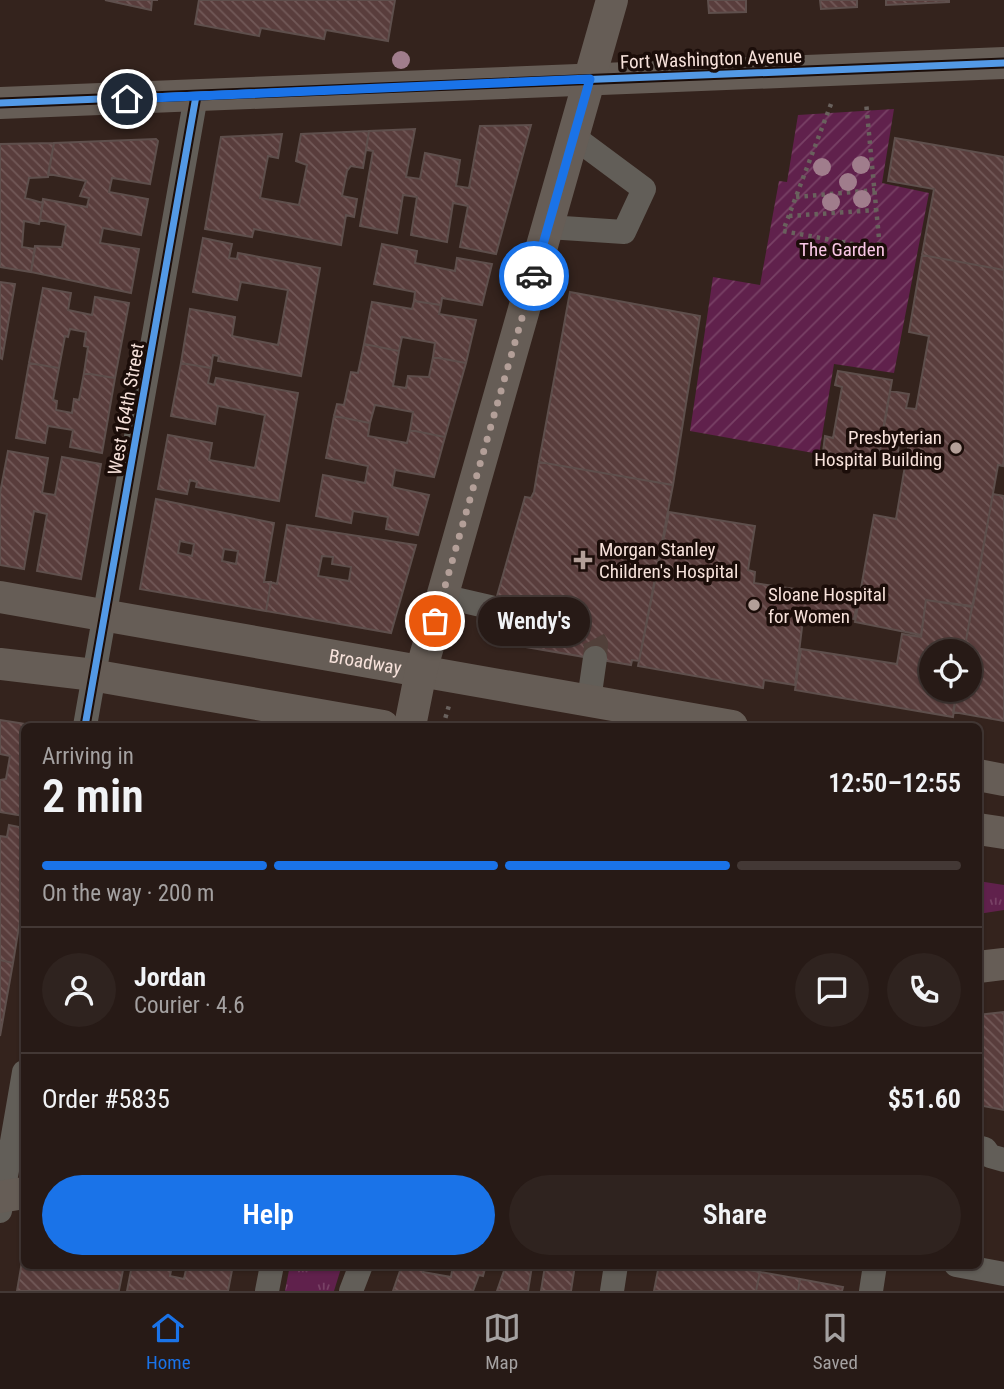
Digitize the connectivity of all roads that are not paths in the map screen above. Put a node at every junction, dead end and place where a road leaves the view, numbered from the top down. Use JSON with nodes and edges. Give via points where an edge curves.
{"nodes":[{"id":1,"x":612,"y":0,"type":"edge"},
{"id":2,"x":1004,"y":64,"type":"edge"},
{"id":3,"x":590,"y":79,"type":"junction"},
{"id":4,"x":196,"y":96,"type":"junction"},
{"id":5,"x":0,"y":103,"type":"edge"},
{"id":6,"x":574,"y":137,"type":"junction"},
{"id":7,"x":548,"y":227,"type":"junction"},
{"id":8,"x":442,"y":596,"type":"junction"},
{"id":9,"x":0,"y":597,"type":"edge"},
{"id":10,"x":494,"y":608,"type":"tunnel mouth"},
{"id":11,"x":106,"y":616,"type":"junction"},
{"id":12,"x":595,"y":658,"type":"tunnel mouth"},
{"id":13,"x":0,"y":664,"type":"edge"},
{"id":14,"x":421,"y":671,"type":"junction"},
{"id":15,"x":94,"y":676,"type":"junction"},
{"id":16,"x":589,"y":700,"type":"junction"},
{"id":17,"x":86,"y":723,"type":"edge"},
{"id":18,"x":366,"y":723,"type":"edge"},
{"id":19,"x":411,"y":723,"type":"edge"},
{"id":20,"x":706,"y":723,"type":"edge"},
{"id":21,"x":982,"y":830,"type":"edge"},
{"id":22,"x":1004,"y":834,"type":"edge"},
{"id":23,"x":1004,"y":964,"type":"edge"},
{"id":24,"x":982,"y":967,"type":"edge"},
{"id":25,"x":21,"y":1094,"type":"edge"},
{"id":26,"x":7,"y":1199,"type":"edge"},
{"id":27,"x":271,"y":1269,"type":"edge"},
{"id":28,"x":359,"y":1269,"type":"edge"},
{"id":29,"x":615,"y":1269,"type":"edge"},
{"id":30,"x":874,"y":1269,"type":"edge"},
{"id":31,"x":977,"y":1269,"type":"edge"},
{"id":32,"x":1004,"y":1274,"type":"edge"},
{"id":33,"x":267,"y":1291,"type":"edge"},
{"id":34,"x":351,"y":1291,"type":"edge"},
{"id":35,"x":612,"y":1291,"type":"edge"},
{"id":36,"x":871,"y":1291,"type":"edge"}],
"edges":[{"from":1,"to":3,"type":"main road"},
{"from":2,"to":3,"type":"main road","name":"Fort Washington Avenue"},
{"from":3,"to":4,"type":"main road","name":"Fort Washington Avenue"},
{"from":3,"to":6,"type":"main road"},
{"from":4,"to":5,"type":"main road","name":"Fort Washington Avenue"},
{"from":4,"to":11,"type":"street","name":"West 164th Street"},
{"from":6,"to":7,"type":"main road"},
{"from":6,"to":7,"type":"street","via":[[644,189],[624,232]]},
{"from":7,"to":8,"type":"main road"},
{"from":8,"to":10,"type":"street"},
{"from":8,"to":14,"type":"main road"},
{"from":9,"to":11,"type":"main road","name":"Broadway"},
{"from":11,"to":14,"type":"main road","name":"Broadway"},
{"from":11,"to":15,"type":"street","name":"West 164th Street"},
{"from":12,"to":16,"type":"street"},
{"from":13,"to":15,"type":"main road"},
{"from":14,"to":16,"type":"main road","name":"Broadway"},
{"from":14,"to":19,"type":"main road"},
{"from":15,"to":17,"type":"street","name":"West 164th Street"},
{"from":15,"to":18,"type":"main road"},
{"from":16,"to":20,"type":"main road","name":"Broadway"},
{"from":21,"to":22,"type":"main road"},
{"from":23,"to":24,"type":"main road"},
{"from":25,"to":26,"type":"street"},
{"from":27,"to":33,"type":"street"},
{"from":28,"to":34,"type":"street"},
{"from":29,"to":35,"type":"street"},
{"from":30,"to":36,"type":"street"},
{"from":31,"to":32,"type":"street"}]}
